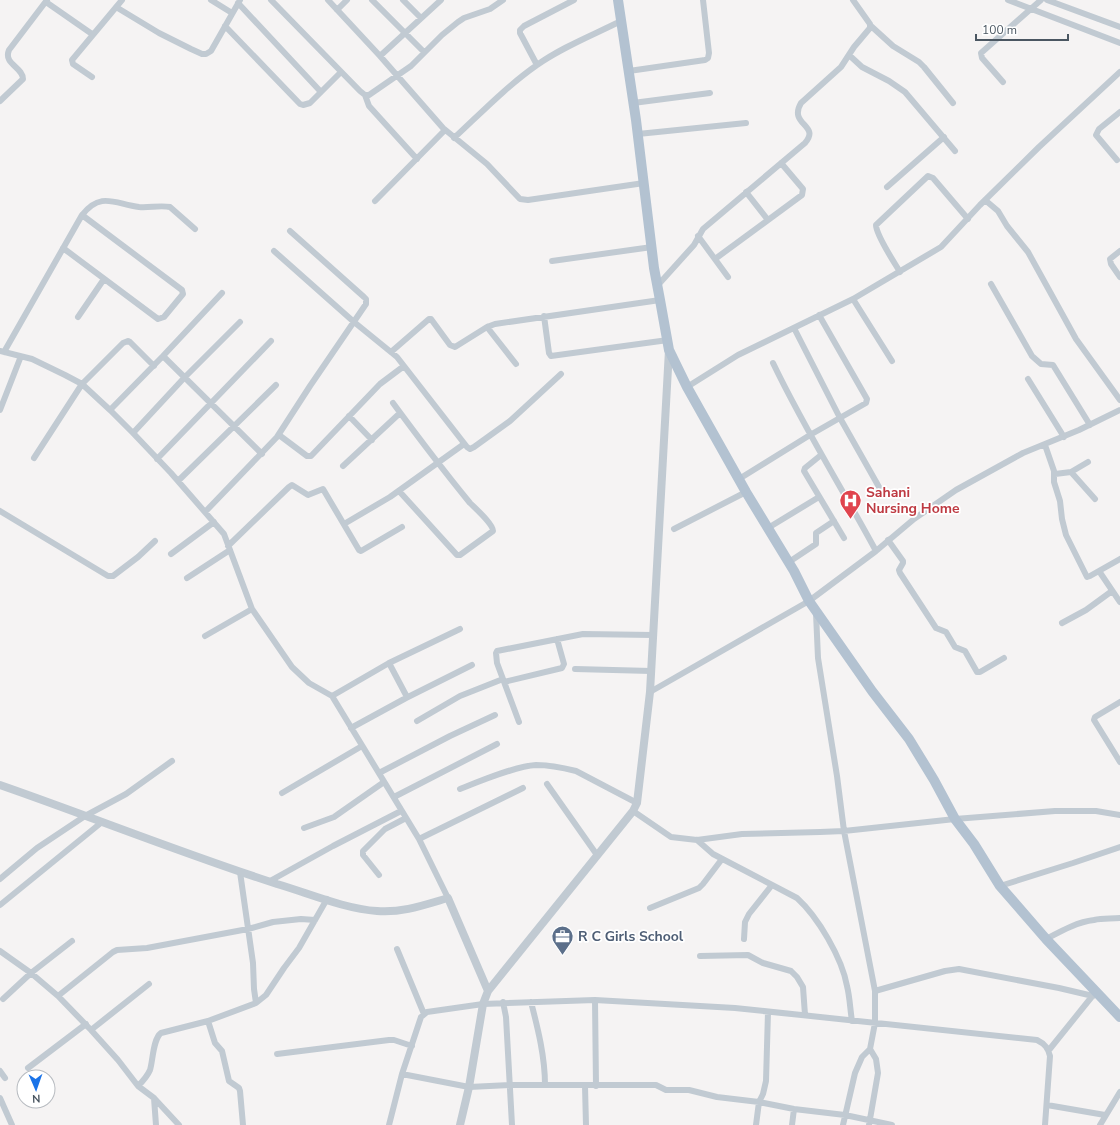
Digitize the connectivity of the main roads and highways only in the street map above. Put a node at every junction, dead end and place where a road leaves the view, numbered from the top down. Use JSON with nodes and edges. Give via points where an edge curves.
{"nodes":[{"id":1,"x":618,"y":0,"type":"edge"},
{"id":2,"x":1120,"y":1017,"type":"edge"}],
"edges":[{"from":1,"to":2,"type":"main road","via":[[660,300],[669,345],[687,387],[809,601],[909,739],[955,819],[1000,886],[1094,993]]}]}
